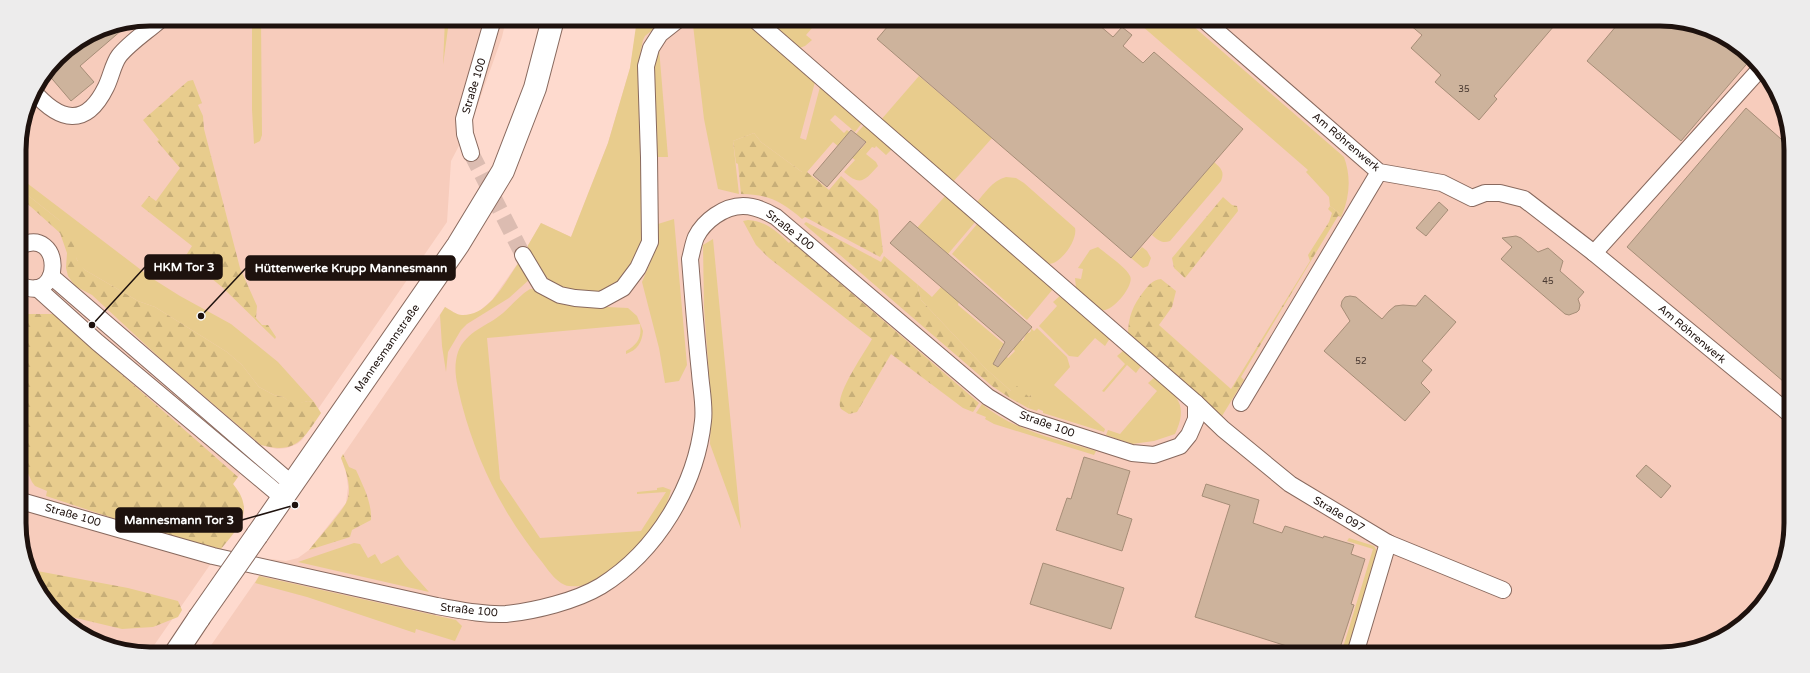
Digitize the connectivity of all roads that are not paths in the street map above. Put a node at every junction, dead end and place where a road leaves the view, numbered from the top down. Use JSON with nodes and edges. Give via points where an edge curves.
{"nodes":[{"id":1,"x":154,"y":26,"type":"edge"},
{"id":2,"x":491,"y":26,"type":"edge"},
{"id":3,"x":551,"y":26,"type":"edge"},
{"id":4,"x":671,"y":26,"type":"edge"},
{"id":5,"x":762,"y":26,"type":"edge"},
{"id":6,"x":1211,"y":26,"type":"edge"},
{"id":7,"x":1757,"y":73,"type":"edge"},
{"id":8,"x":38,"y":96,"type":"edge"},
{"id":9,"x":471,"y":152,"type":"tunnel mouth"},
{"id":10,"x":1379,"y":172,"type":"junction"},
{"id":11,"x":26,"y":243,"type":"edge"},
{"id":12,"x":1594,"y":253,"type":"junction"},
{"id":13,"x":523,"y":255,"type":"tunnel mouth"},
{"id":14,"x":51,"y":276,"type":"junction"},
{"id":15,"x":26,"y":287,"type":"edge"},
{"id":16,"x":37,"y":288,"type":"junction"},
{"id":17,"x":1196,"y":403,"type":"junction"},
{"id":18,"x":1241,"y":403,"type":"dead end"},
{"id":19,"x":1784,"y":410,"type":"edge"},
{"id":20,"x":287,"y":491,"type":"junction"},
{"id":21,"x":26,"y":502,"type":"edge"},
{"id":22,"x":1388,"y":543,"type":"junction"},
{"id":23,"x":1503,"y":590,"type":"dead end"},
{"id":24,"x":180,"y":647,"type":"edge"},
{"id":25,"x":1358,"y":647,"type":"edge"}],
"edges":[{"from":1,"to":8,"type":"street","via":[[119,56],[100,98],[93,108],[80,116],[68,116],[53,111]]},
{"from":2,"to":9,"type":"street","name":"Straße 100","via":[[464,119],[465,134]]},
{"from":3,"to":20,"type":"main road","name":"Mannesmannstraße","via":[[535,88],[503,170],[458,245]]},
{"from":4,"to":13,"type":"street","via":[[660,34],[651,48],[646,66],[650,242],[638,268],[623,288],[601,300],[576,298],[560,295],[541,285]]},
{"from":5,"to":17,"type":"street"},
{"from":6,"to":10,"type":"street","name":"Am Röhrenwerk"},
{"from":7,"to":12,"type":"street"},
{"from":10,"to":12,"type":"street","name":"Am Röhrenwerk","via":[[1442,183],[1472,198],[1485,192],[1524,199]]},
{"from":10,"to":18,"type":"street"},
{"from":11,"to":14,"type":"street","via":[[42,246],[52,256],[54,270]]},
{"from":12,"to":19,"type":"street","name":"Am Röhrenwerk"},
{"from":14,"to":16,"type":"street"},
{"from":14,"to":20,"type":"street"},
{"from":15,"to":16,"type":"street"},
{"from":16,"to":20,"type":"street","via":[[97,342]]},
{"from":17,"to":21,"type":"street","name":"Straße 100","via":[[1196,419],[1189,435],[1180,446],[1154,455],[1132,453],[1023,418],[988,397],[776,217],[762,209],[743,206],[723,211],[705,223],[695,238],[690,258],[703,420],[696,459],[681,497],[660,531],[632,562],[601,586],[566,601],[505,614],[437,606],[213,556]]},
{"from":17,"to":22,"type":"street","name":"Straße 097","via":[[1290,484]]},
{"from":20,"to":24,"type":"main road","name":"Mannesmannstraße","bridge":true},
{"from":22,"to":23,"type":"street","name":"Straße 097"},
{"from":22,"to":25,"type":"street"}]}
